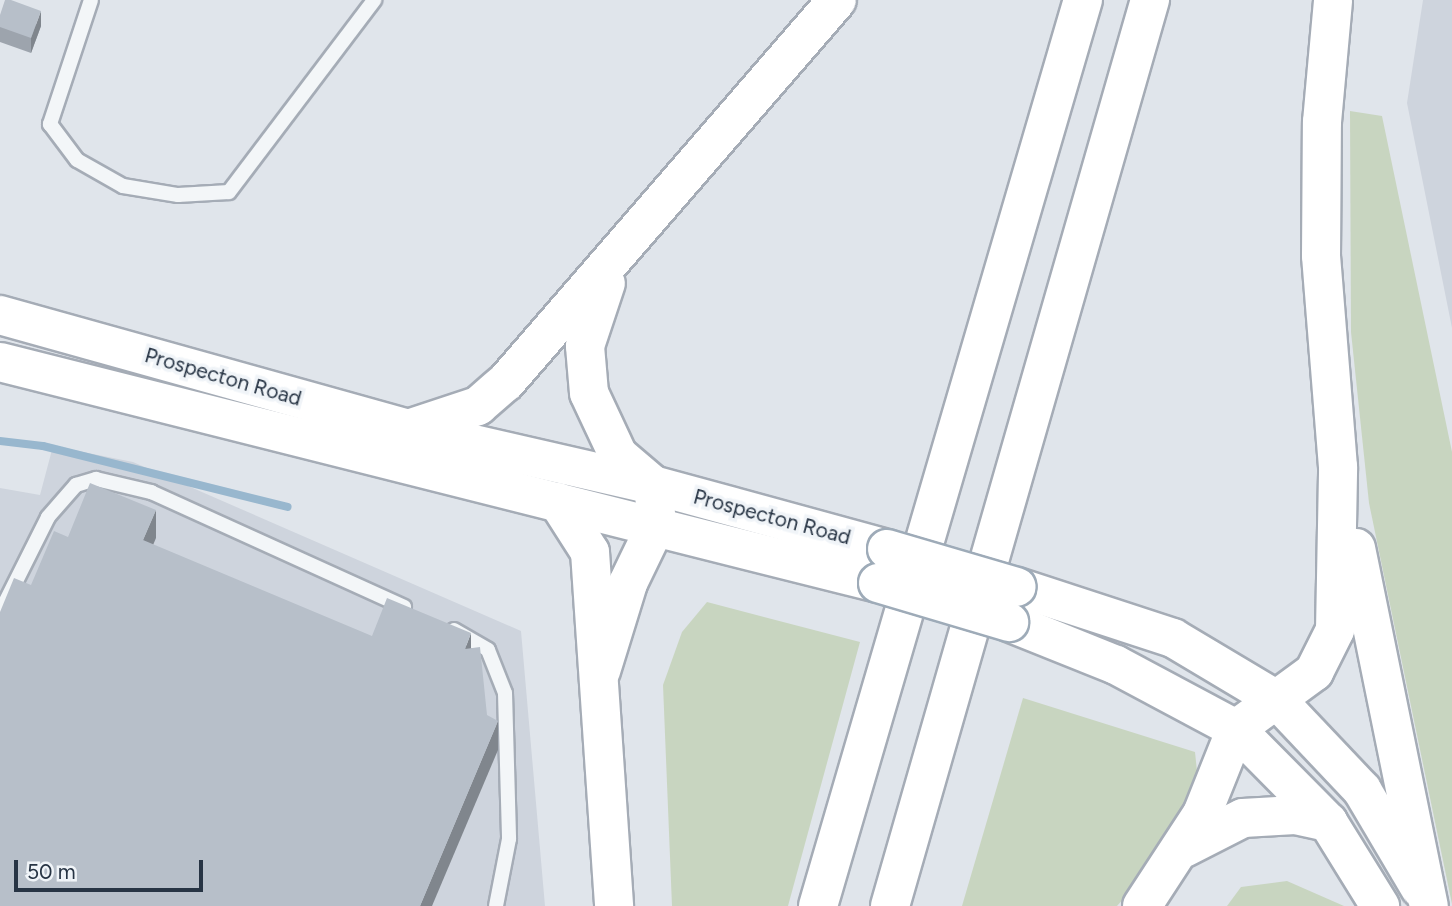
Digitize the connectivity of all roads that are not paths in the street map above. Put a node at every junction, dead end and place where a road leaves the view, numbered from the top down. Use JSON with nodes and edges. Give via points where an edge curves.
{"nodes":[{"id":1,"x":91,"y":0,"type":"edge"},
{"id":2,"x":374,"y":0,"type":"edge"},
{"id":3,"x":837,"y":0,"type":"edge"},
{"id":4,"x":1083,"y":0,"type":"edge"},
{"id":5,"x":1150,"y":0,"type":"edge"},
{"id":6,"x":1333,"y":0,"type":"edge"},
{"id":7,"x":618,"y":259,"type":"junction"},
{"id":8,"x":0,"y":315,"type":"edge"},
{"id":9,"x":0,"y":362,"type":"edge"},
{"id":10,"x":408,"y":429,"type":"junction"},
{"id":11,"x":1338,"y":467,"type":"junction"},
{"id":12,"x":653,"y":485,"type":"junction"},
{"id":13,"x":558,"y":502,"type":"junction"},
{"id":14,"x":657,"y":523,"type":"junction"},
{"id":15,"x":883,"y":566,"type":"junction"},
{"id":16,"x":1013,"y":604,"type":"junction"},
{"id":17,"x":414,"y":612,"type":"edge"},
{"id":18,"x":0,"y":613,"type":"edge"},
{"id":19,"x":439,"y":623,"type":"edge"},
{"id":20,"x":601,"y":671,"type":"junction"},
{"id":21,"x":1277,"y":700,"type":"junction"},
{"id":22,"x":1236,"y":729,"type":"junction"},
{"id":23,"x":1328,"y":822,"type":"junction"},
{"id":24,"x":1181,"y":850,"type":"junction"},
{"id":25,"x":496,"y":906,"type":"edge"},
{"id":26,"x":614,"y":906,"type":"edge"},
{"id":27,"x":818,"y":906,"type":"edge"},
{"id":28,"x":890,"y":906,"type":"edge"},
{"id":29,"x":1142,"y":906,"type":"edge"},
{"id":30,"x":1380,"y":906,"type":"edge"},
{"id":31,"x":1428,"y":906,"type":"edge"}],
"edges":[{"from":1,"to":2,"type":"lane","via":[[50,124],[77,160],[123,186],[178,195],[229,192]]},
{"from":3,"to":7,"type":"main road"},
{"from":4,"to":27,"type":"main road"},
{"from":5,"to":28,"type":"main road"},
{"from":6,"to":11,"type":"main road","via":[[1322,122],[1321,256]]},
{"from":7,"to":10,"type":"main road","via":[[478,405]]},
{"from":7,"to":12,"type":"main road","via":[[585,346],[589,393],[618,455]]},
{"from":8,"to":10,"type":"main road","name":"Prospecton Road"},
{"from":9,"to":13,"type":"main road","name":"Prospecton Road"},
{"from":10,"to":12,"type":"main road","name":"Prospecton Road"},
{"from":11,"to":21,"type":"main road","via":[[1335,630],[1314,673]]},
{"from":11,"to":31,"type":"main road"},
{"from":12,"to":14,"type":"main road"},
{"from":12,"to":15,"type":"main road","name":"Prospecton Road"},
{"from":13,"to":14,"type":"main road","name":"Prospecton Road"},
{"from":13,"to":20,"type":"main road","via":[[590,552]]},
{"from":14,"to":15,"type":"main road","name":"Prospecton Road"},
{"from":14,"to":20,"type":"main road","via":[[628,583]]},
{"from":15,"to":16,"type":"main road","name":"Prospecton Road","bridge":true},
{"from":16,"to":21,"type":"main road","name":"Prospecton Road","via":[[1173,638]]},
{"from":16,"to":22,"type":"main road","name":"Prospecton Road"},
{"from":17,"to":18,"type":"lane","via":[[151,492],[96,479],[76,485],[48,517]]},
{"from":19,"to":25,"type":"lane","via":[[477,640],[502,674],[509,839]]},
{"from":20,"to":26,"type":"main road"},
{"from":21,"to":22,"type":"main road"},
{"from":21,"to":31,"type":"main road","name":"Prospecton Road","via":[[1362,790]]},
{"from":22,"to":23,"type":"main road","name":"Prospecton Road"},
{"from":22,"to":24,"type":"main road"},
{"from":23,"to":24,"type":"main road","via":[[1295,815],[1243,818]]},
{"from":23,"to":30,"type":"main road","name":"Prospecton Road"},
{"from":24,"to":29,"type":"main road"}]}
